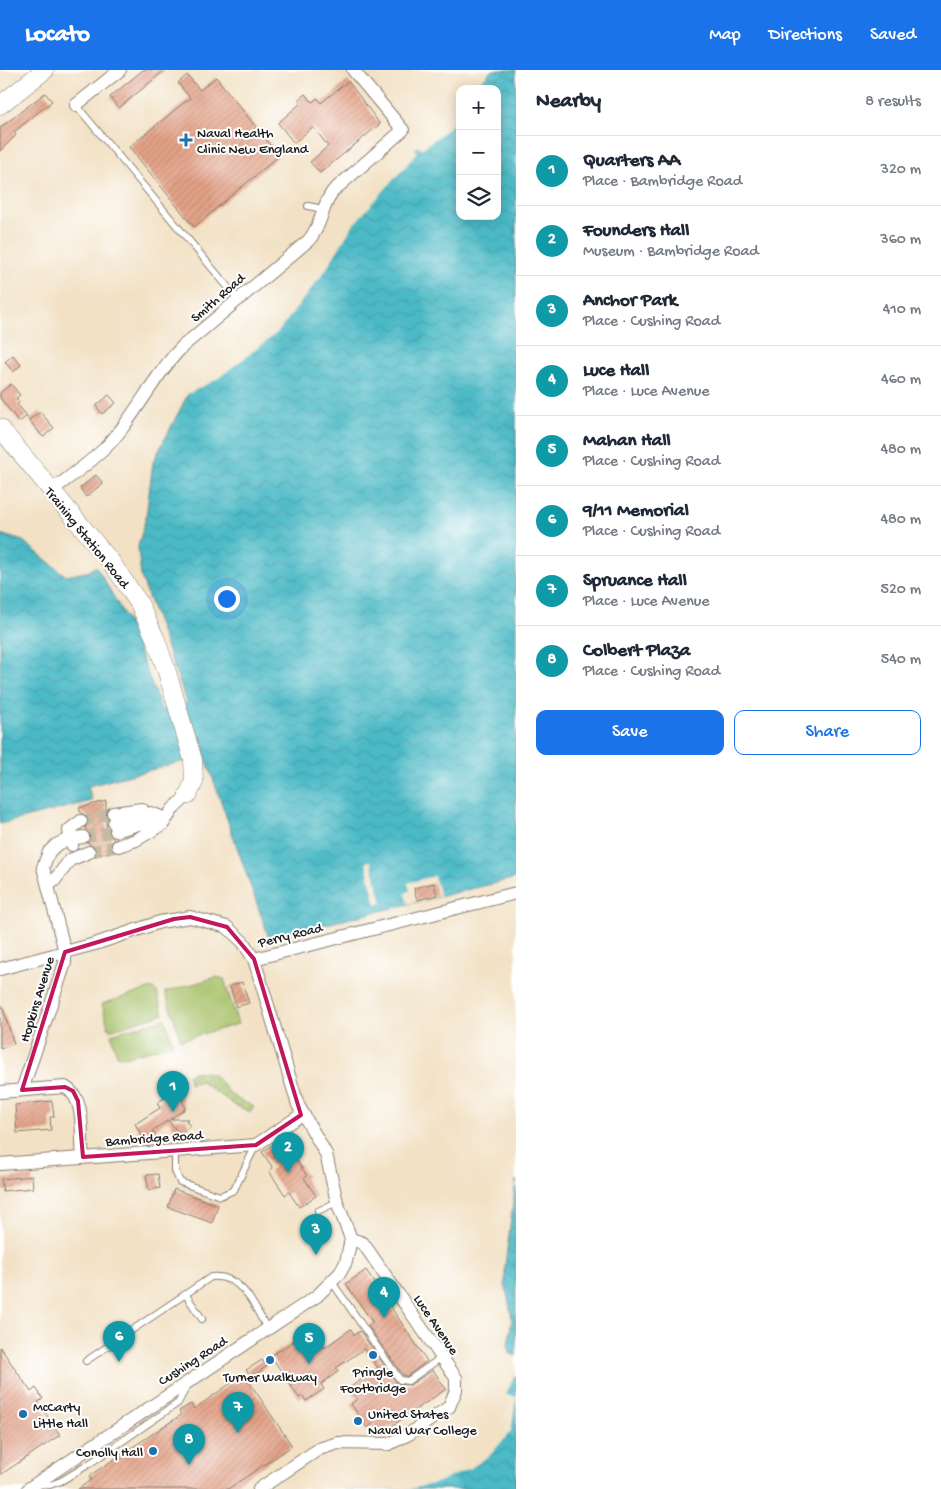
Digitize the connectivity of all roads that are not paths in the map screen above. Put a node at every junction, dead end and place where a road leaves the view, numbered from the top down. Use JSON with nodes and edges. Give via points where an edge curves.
{"nodes":[{"id":1,"x":45,"y":70,"type":"edge"},
{"id":2,"x":120,"y":70,"type":"edge"},
{"id":3,"x":353,"y":70,"type":"edge"},
{"id":4,"x":0,"y":105,"type":"edge"},
{"id":5,"x":76,"y":105,"type":"joint"},
{"id":6,"x":308,"y":206,"type":"dead end"},
{"id":7,"x":323,"y":209,"type":"junction"},
{"id":8,"x":237,"y":298,"type":"junction"},
{"id":9,"x":0,"y":428,"type":"edge"},
{"id":10,"x":51,"y":491,"type":"junction"},
{"id":11,"x":188,"y":795,"type":"joint"},
{"id":12,"x":160,"y":816,"type":"junction"},
{"id":13,"x":117,"y":824,"type":"junction"},
{"id":14,"x":82,"y":829,"type":"tunnel mouth"},
{"id":15,"x":69,"y":839,"type":"junction"},
{"id":16,"x":89,"y":852,"type":"tunnel mouth"},
{"id":17,"x":77,"y":856,"type":"junction"},
{"id":18,"x":49,"y":884,"type":"junction"},
{"id":19,"x":516,"y":893,"type":"edge"},
{"id":20,"x":65,"y":952,"type":"junction"},
{"id":21,"x":254,"y":959,"type":"junction"},
{"id":22,"x":0,"y":969,"type":"edge"},
{"id":23,"x":22,"y":1090,"type":"junction"},
{"id":24,"x":0,"y":1092,"type":"edge"},
{"id":25,"x":301,"y":1115,"type":"junction"},
{"id":26,"x":256,"y":1145,"type":"junction"},
{"id":27,"x":175,"y":1150,"type":"junction"},
{"id":28,"x":84,"y":1157,"type":"junction"},
{"id":29,"x":0,"y":1164,"type":"edge"},
{"id":30,"x":337,"y":1202,"type":"junction"},
{"id":31,"x":318,"y":1211,"type":"dead end"},
{"id":32,"x":351,"y":1239,"type":"junction"},
{"id":33,"x":332,"y":1282,"type":"junction"},
{"id":34,"x":186,"y":1295,"type":"junction"},
{"id":35,"x":202,"y":1319,"type":"dead end"},
{"id":36,"x":267,"y":1329,"type":"junction"},
{"id":37,"x":442,"y":1358,"type":"junction"},
{"id":38,"x":86,"y":1361,"type":"dead end"},
{"id":39,"x":32,"y":1487,"type":"edge"},
{"id":40,"x":259,"y":1489,"type":"edge"}],
"edges":[{"from":1,"to":4,"type":"street"},
{"from":2,"to":5,"type":"street"},
{"from":3,"to":7,"type":"street","name":"Smith Road","via":[[403,130],[332,191]]},
{"from":5,"to":8,"type":"lane"},
{"from":6,"to":7,"type":"lane"},
{"from":7,"to":8,"type":"street","name":"Smith Road","via":[[318,229],[309,240]]},
{"from":8,"to":10,"type":"street","name":"Smith Road","via":[[165,364],[103,450]]},
{"from":9,"to":10,"type":"street","name":"Training Station Road"},
{"from":10,"to":11,"type":"street","name":"Training Station Road","via":[[129,587],[156,640],[193,760],[194,782]]},
{"from":11,"to":12,"type":"street","name":"Training Station Road"},
{"from":12,"to":13,"type":"street"},
{"from":12,"to":13,"type":"street","via":[[148,810],[134,809]]},
{"from":12,"to":13,"type":"street","name":"Training Station Road","via":[[163,824],[123,844]]},
{"from":14,"to":15,"type":"street"},
{"from":15,"to":17,"type":"street"},
{"from":15,"to":18,"type":"street","via":[[56,845],[45,859],[44,875]]},
{"from":16,"to":17,"type":"street"},
{"from":17,"to":18,"type":"street"},
{"from":18,"to":20,"type":"street"},
{"from":19,"to":21,"type":"street","name":"Perry Road"},
{"from":20,"to":21,"type":"street","name":"Perry Road","via":[[160,922],[190,917],[227,927]]},
{"from":20,"to":22,"type":"street","name":"Perry Road"},
{"from":20,"to":23,"type":"street","name":"Hopkins Avenue","via":[[65,963]]},
{"from":21,"to":25,"type":"street"},
{"from":23,"to":24,"type":"street"},
{"from":23,"to":28,"type":"street","via":[[65,1087],[73,1091],[78,1101]]},
{"from":25,"to":26,"type":"street"},
{"from":25,"to":30,"type":"street","via":[[326,1154]]},
{"from":26,"to":27,"type":"street","name":"Bambridge Road"},
{"from":26,"to":27,"type":"lane","via":[[234,1190],[220,1196],[180,1182],[175,1171]]},
{"from":27,"to":28,"type":"street","name":"Bambridge Road"},
{"from":28,"to":29,"type":"street","name":"Bambridge Road"},
{"from":30,"to":31,"type":"lane"},
{"from":30,"to":32,"type":"street"},
{"from":32,"to":33,"type":"street","name":"Cushing Road","via":[[346,1262]]},
{"from":32,"to":37,"type":"street","name":"Luce Avenue","via":[[363,1243]]},
{"from":33,"to":36,"type":"street","name":"Cushing Road","via":[[318,1296]]},
{"from":33,"to":37,"type":"lane","via":[[400,1380],[408,1381]]},
{"from":34,"to":35,"type":"lane"},
{"from":34,"to":36,"type":"lane","via":[[211,1278],[223,1276],[232,1279],[245,1292]]},
{"from":34,"to":38,"type":"lane"},
{"from":36,"to":39,"type":"street","name":"Cushing Road"},
{"from":37,"to":40,"type":"street","name":"Luce Avenue","via":[[456,1378],[456,1390],[449,1407],[389,1444],[338,1443],[319,1449]]}]}
